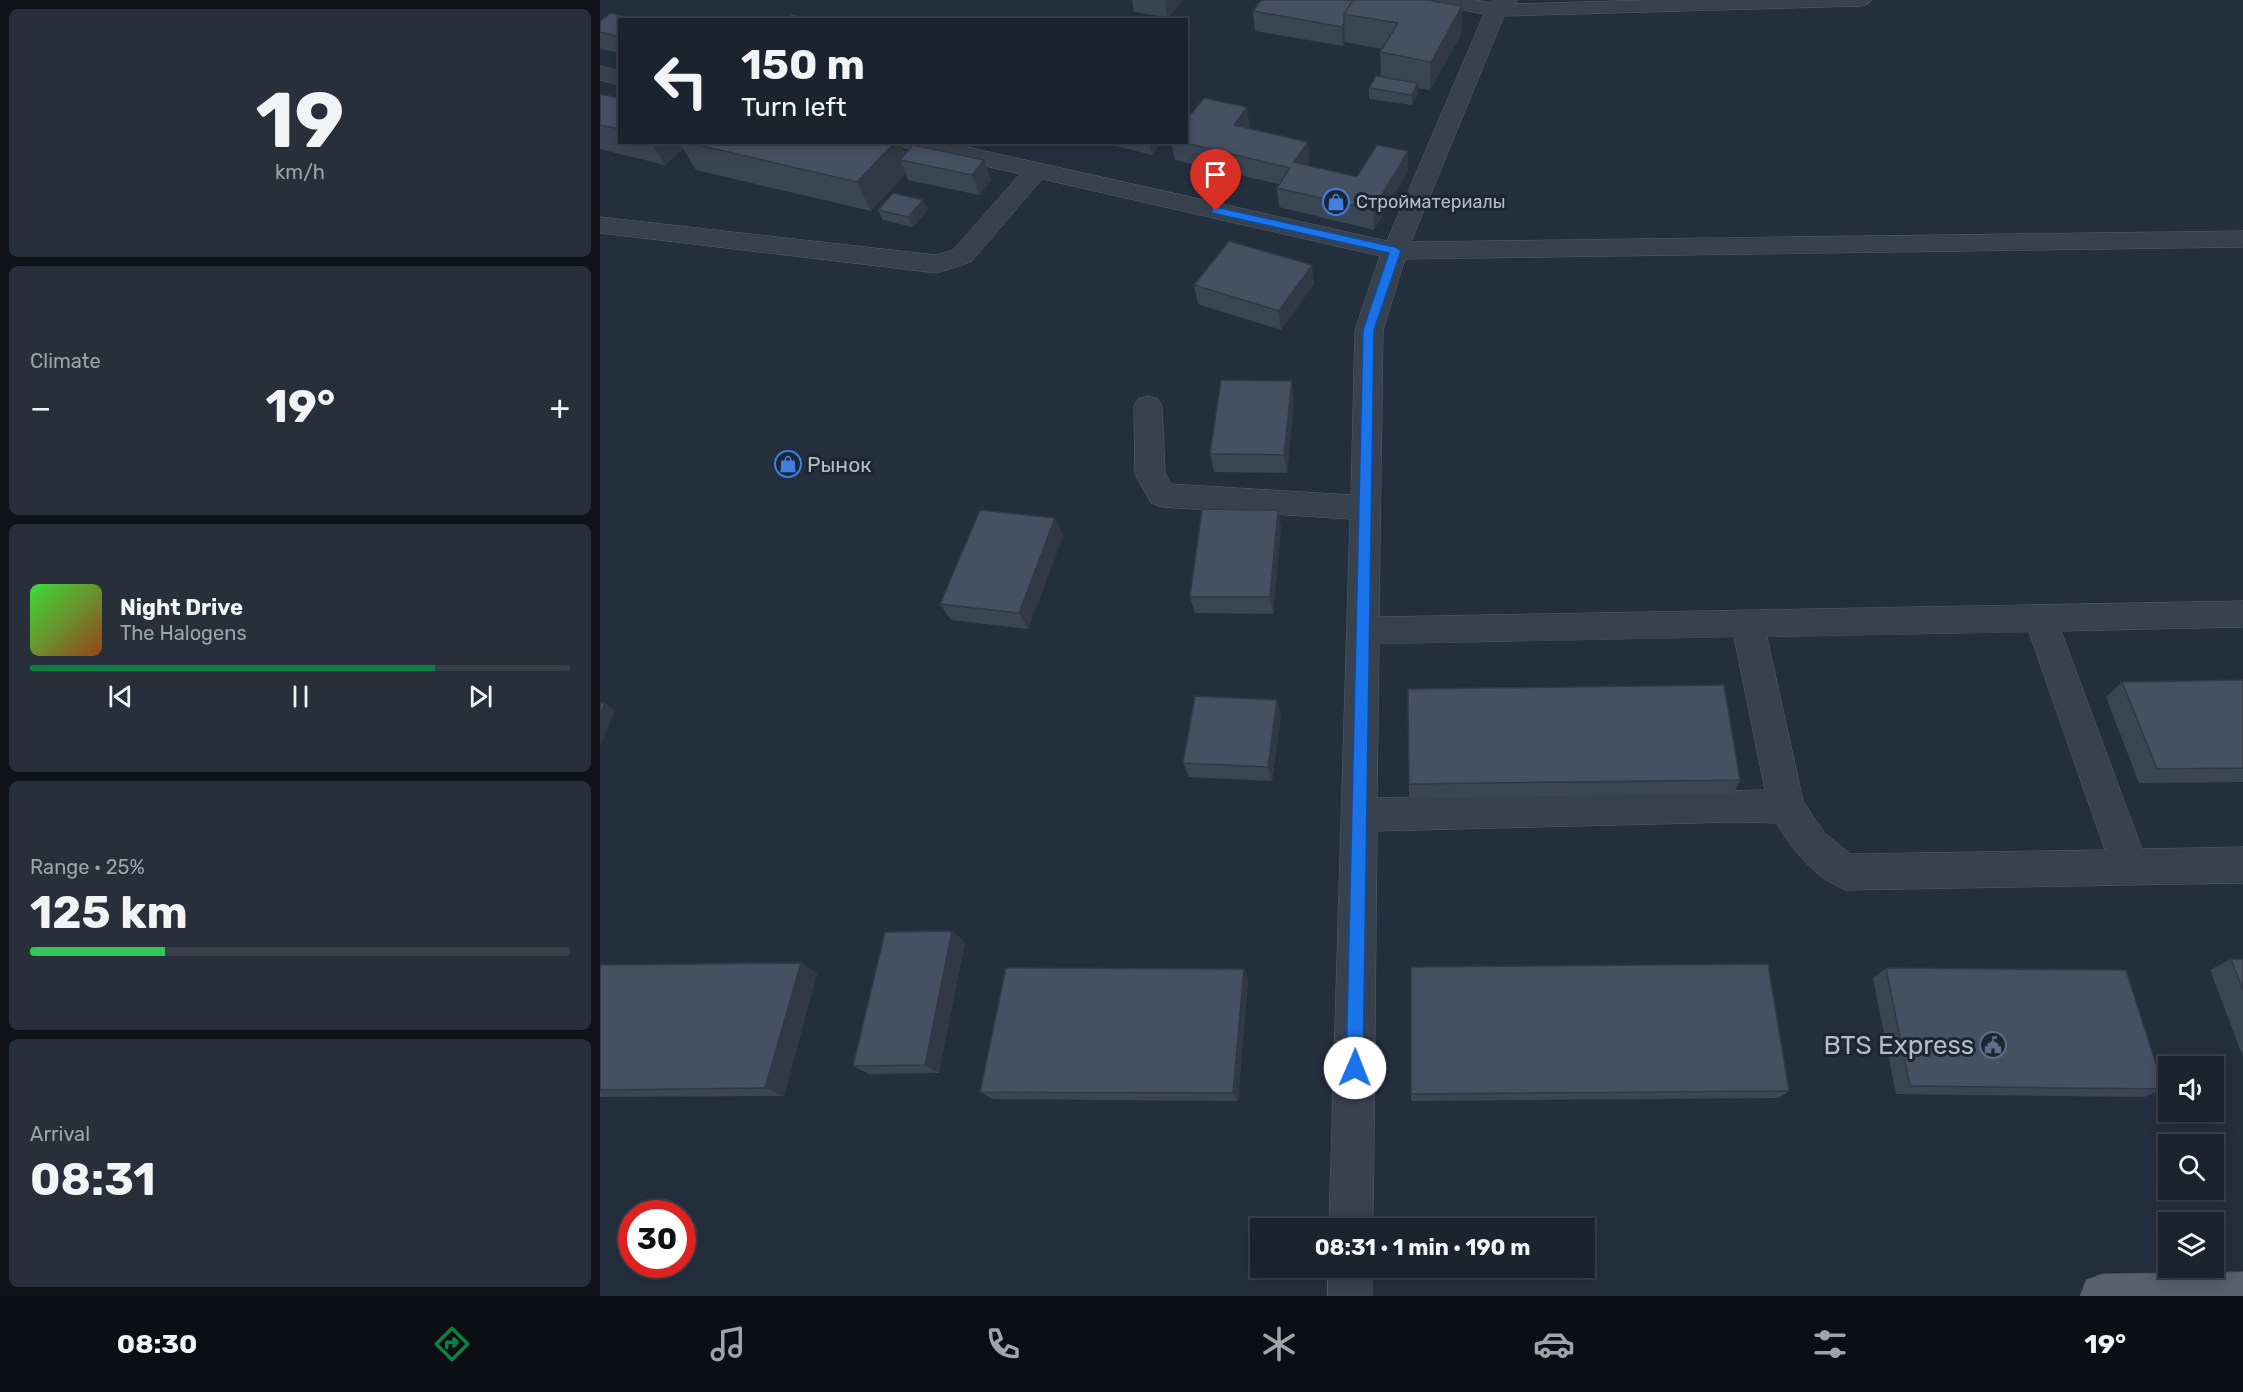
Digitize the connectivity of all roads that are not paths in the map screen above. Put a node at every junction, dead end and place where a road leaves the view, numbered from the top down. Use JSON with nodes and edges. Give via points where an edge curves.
{"nodes":[{"id":1,"x":1439,"y":0,"type":"edge"},
{"id":2,"x":1861,"y":0,"type":"edge"},
{"id":3,"x":1502,"y":5,"type":"edge"},
{"id":4,"x":600,"y":73,"type":"edge"},
{"id":5,"x":618,"y":78,"type":"edge"},
{"id":6,"x":919,"y":144,"type":"edge"},
{"id":7,"x":1036,"y":171,"type":"junction"},
{"id":8,"x":600,"y":225,"type":"edge"},
{"id":9,"x":2243,"y":239,"type":"edge"},
{"id":10,"x":1395,"y":251,"type":"junction"},
{"id":11,"x":1148,"y":406,"type":"dead end"},
{"id":12,"x":1366,"y":507,"type":"junction"},
{"id":13,"x":2243,"y":614,"type":"edge"},
{"id":14,"x":2040,"y":618,"type":"junction"},
{"id":15,"x":1748,"y":624,"type":"junction"},
{"id":16,"x":1364,"y":631,"type":"junction"},
{"id":17,"x":1786,"y":807,"type":"junction"},
{"id":18,"x":1360,"y":815,"type":"junction"},
{"id":19,"x":2243,"y":865,"type":"edge"},
{"id":20,"x":2129,"y":866,"type":"junction"},
{"id":21,"x":1351,"y":1218,"type":"edge"},
{"id":22,"x":1350,"y":1278,"type":"edge"},
{"id":23,"x":2243,"y":1294,"type":"edge"},
{"id":24,"x":1350,"y":1296,"type":"edge"},
{"id":25,"x":2102,"y":1296,"type":"edge"}],
"edges":[{"from":1,"to":3,"type":"street"},
{"from":2,"to":3,"type":"street"},
{"from":3,"to":10,"type":"street"},
{"from":4,"to":5,"type":"street"},
{"from":6,"to":7,"type":"street"},
{"from":7,"to":8,"type":"street","via":[[962,256],[937,264]]},
{"from":7,"to":10,"type":"street"},
{"from":9,"to":10,"type":"street"},
{"from":10,"to":12,"type":"street","via":[[1369,330]]},
{"from":11,"to":12,"type":"street","via":[[1150,474],[1162,495]]},
{"from":12,"to":16,"type":"street"},
{"from":13,"to":14,"type":"street"},
{"from":14,"to":15,"type":"street"},
{"from":14,"to":20,"type":"street"},
{"from":15,"to":16,"type":"street"},
{"from":15,"to":17,"type":"street"},
{"from":16,"to":18,"type":"street"},
{"from":17,"to":18,"type":"street"},
{"from":17,"to":20,"type":"street","via":[[1811,846],[1827,862],[1846,872]]},
{"from":18,"to":21,"type":"street"},
{"from":19,"to":20,"type":"street"},
{"from":22,"to":24,"type":"street"},
{"from":23,"to":25,"type":"main road"}]}
